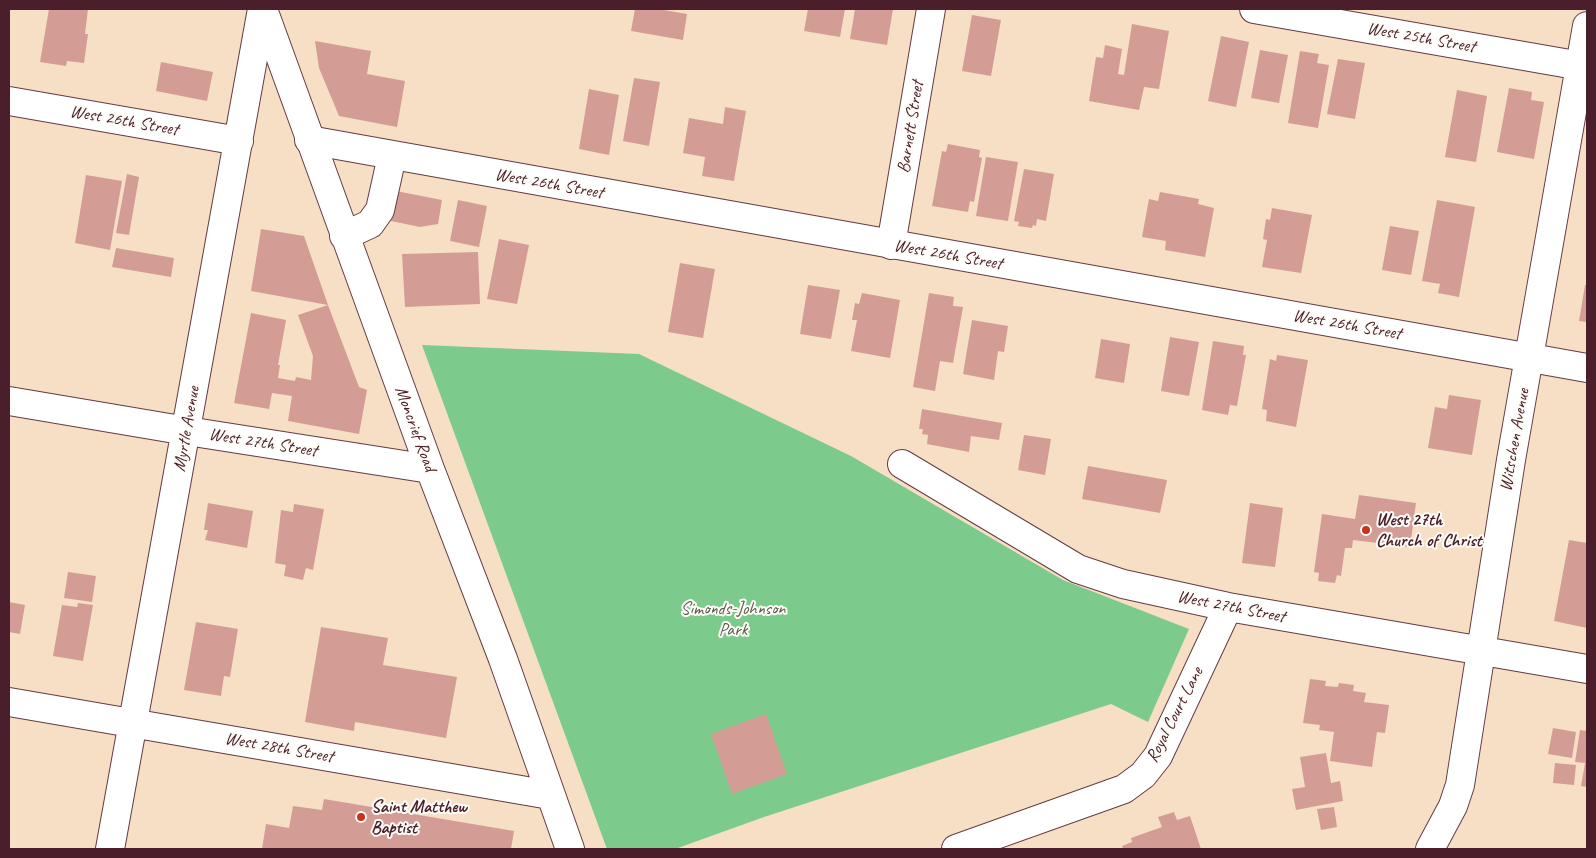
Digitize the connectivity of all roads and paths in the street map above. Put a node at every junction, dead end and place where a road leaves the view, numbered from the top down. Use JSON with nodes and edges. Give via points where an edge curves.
{"nodes":[{"id":1,"x":263,"y":9,"type":"edge"},
{"id":2,"x":931,"y":9,"type":"edge"},
{"id":3,"x":1254,"y":9,"type":"edge"},
{"id":4,"x":1587,"y":26,"type":"edge"},
{"id":5,"x":1584,"y":67,"type":"edge"},
{"id":6,"x":9,"y":101,"type":"edge"},
{"id":7,"x":309,"y":140,"type":"junction"},
{"id":8,"x":238,"y":141,"type":"junction"},
{"id":9,"x":392,"y":156,"type":"junction"},
{"id":10,"x":344,"y":236,"type":"junction"},
{"id":11,"x":892,"y":245,"type":"junction"},
{"id":12,"x":1530,"y":357,"type":"junction"},
{"id":13,"x":1587,"y":368,"type":"edge"},
{"id":14,"x":9,"y":401,"type":"edge"},
{"id":15,"x":187,"y":431,"type":"junction"},
{"id":16,"x":902,"y":464,"type":"dead end"},
{"id":17,"x":430,"y":469,"type":"junction"},
{"id":18,"x":1228,"y":607,"type":"junction"},
{"id":19,"x":1480,"y":650,"type":"junction"},
{"id":20,"x":1587,"y":669,"type":"edge"},
{"id":21,"x":9,"y":702,"type":"edge"},
{"id":22,"x":134,"y":723,"type":"junction"},
{"id":23,"x":550,"y":795,"type":"junction"},
{"id":24,"x":110,"y":849,"type":"edge"},
{"id":25,"x":570,"y":849,"type":"edge"},
{"id":26,"x":956,"y":849,"type":"edge"},
{"id":27,"x":1430,"y":849,"type":"edge"}],
"edges":[{"from":1,"to":7,"type":"street","name":"Moncrief Road"},
{"from":1,"to":8,"type":"street","name":"Myrtle Avenue"},
{"from":2,"to":11,"type":"street","name":"Barnett Street"},
{"from":3,"to":5,"type":"street","name":"West 25th Street"},
{"from":4,"to":5,"type":"street","name":"Witschen Avenue"},
{"from":5,"to":12,"type":"street","name":"Witschen Avenue"},
{"from":6,"to":8,"type":"street","name":"West 26th Street"},
{"from":7,"to":9,"type":"street","name":"West 26th Street"},
{"from":7,"to":10,"type":"street","name":"Moncrief Road"},
{"from":8,"to":15,"type":"street","name":"Myrtle Avenue"},
{"from":9,"to":10,"type":"street","via":[[380,210],[370,224]]},
{"from":9,"to":11,"type":"street","name":"West 26th Street"},
{"from":10,"to":17,"type":"street","name":"Moncrief Road"},
{"from":11,"to":12,"type":"street","name":"West 26th Street"},
{"from":12,"to":13,"type":"street","name":"West 26th Street"},
{"from":12,"to":19,"type":"street","name":"Witschen Avenue"},
{"from":14,"to":15,"type":"street","name":"West 27th Street"},
{"from":15,"to":17,"type":"street","name":"West 27th Street"},
{"from":15,"to":22,"type":"street","name":"Myrtle Avenue"},
{"from":16,"to":18,"type":"street","name":"West 27th Street","via":[[1078,569],[1156,593]]},
{"from":17,"to":23,"type":"street","name":"Moncrief Road","via":[[503,659]]},
{"from":18,"to":19,"type":"street","name":"West 27th Street"},
{"from":18,"to":26,"type":"street","name":"Royal Court Lane","via":[[1158,756],[1143,775],[1124,789]]},
{"from":19,"to":20,"type":"street","name":"West 27th Street"},
{"from":19,"to":27,"type":"street","name":"Witschen Avenue","via":[[1460,785],[1453,806]]},
{"from":21,"to":22,"type":"street","name":"West 28th Street"},
{"from":22,"to":23,"type":"street","name":"West 28th Street"},
{"from":22,"to":24,"type":"street","name":"Myrtle Avenue"},
{"from":23,"to":25,"type":"street","name":"Moncrief Road"}]}
